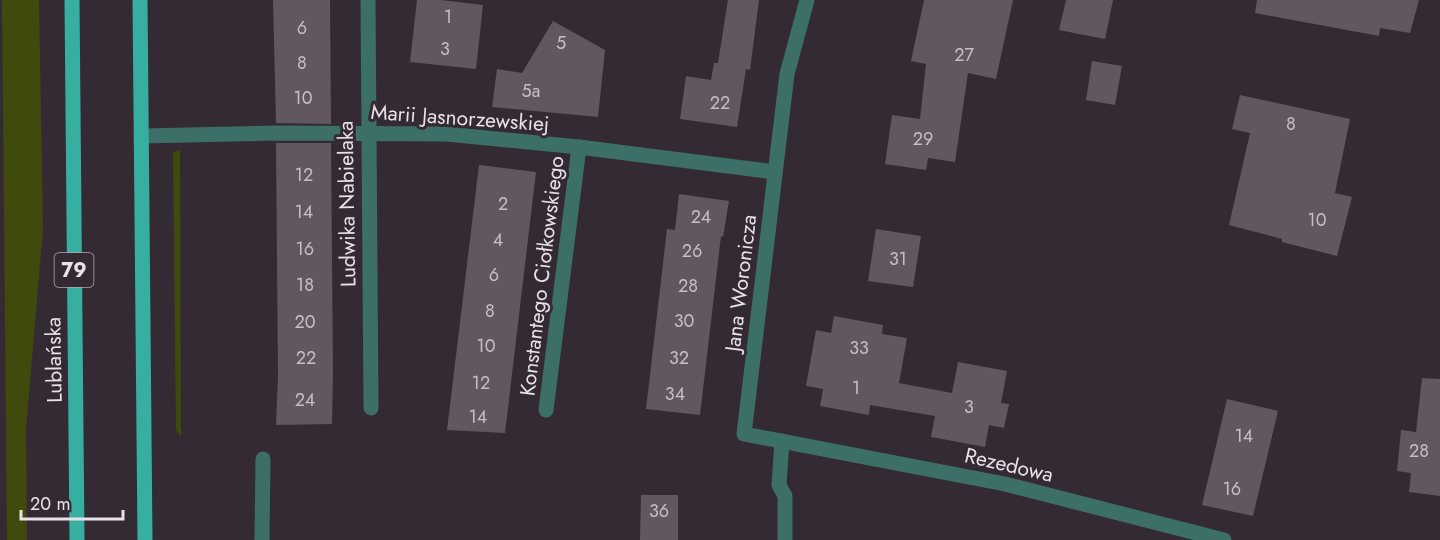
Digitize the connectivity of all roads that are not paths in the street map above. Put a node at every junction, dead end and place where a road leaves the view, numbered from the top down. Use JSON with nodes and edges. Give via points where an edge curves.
{"nodes":[{"id":1,"x":72,"y":0,"type":"edge"},
{"id":2,"x":140,"y":0,"type":"edge"},
{"id":3,"x":368,"y":0,"type":"edge"},
{"id":4,"x":807,"y":0,"type":"edge"},
{"id":5,"x":367,"y":133,"type":"junction"},
{"id":6,"x":142,"y":136,"type":"junction"},
{"id":7,"x":579,"y":147,"type":"junction"},
{"id":8,"x":775,"y":172,"type":"junction"},
{"id":9,"x":371,"y":408,"type":"dead end"},
{"id":10,"x":546,"y":410,"type":"dead end"},
{"id":11,"x":782,"y":441,"type":"junction"},
{"id":12,"x":263,"y":459,"type":"dead end"},
{"id":13,"x":77,"y":540,"type":"edge"},
{"id":14,"x":145,"y":540,"type":"edge"},
{"id":15,"x":262,"y":540,"type":"edge"},
{"id":16,"x":785,"y":540,"type":"edge"},
{"id":17,"x":1224,"y":540,"type":"edge"}],
"edges":[{"from":1,"to":13,"type":"main road","name":"Lublańska","number":"79"},
{"from":2,"to":6,"type":"main road"},
{"from":3,"to":5,"type":"street","name":"Ludwika Nabielaka"},
{"from":4,"to":8,"type":"street","name":"Jana Woronicza","via":[[788,74]]},
{"from":5,"to":6,"type":"street","name":"Marii Jasnorzewskiej"},
{"from":5,"to":7,"type":"street","name":"Marii Jasnorzewskiej","via":[[446,134]]},
{"from":5,"to":9,"type":"street","name":"Ludwika Nabielaka"},
{"from":6,"to":14,"type":"main road"},
{"from":7,"to":8,"type":"street","name":"Marii Jasnorzewskiej"},
{"from":7,"to":10,"type":"street","name":"Konstantego Ciołkowskiego"},
{"from":8,"to":11,"type":"street","name":"Jana Woronicza","via":[[744,434]]},
{"from":11,"to":16,"type":"street","via":[[779,485],[785,496]]},
{"from":11,"to":17,"type":"street","name":"Rezedowa","via":[[1005,484]]},
{"from":12,"to":15,"type":"street"}]}
